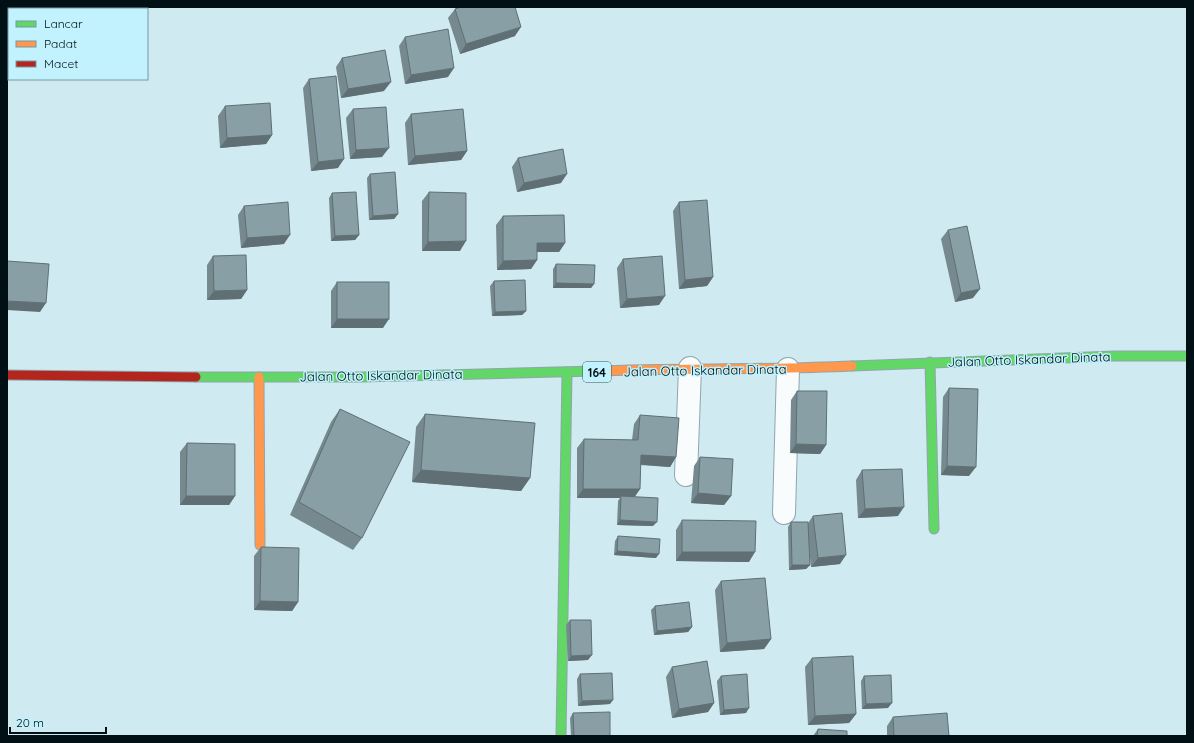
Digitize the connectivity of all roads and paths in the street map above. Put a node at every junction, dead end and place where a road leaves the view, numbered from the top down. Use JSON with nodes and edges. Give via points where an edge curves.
{"nodes":[{"id":1,"x":1187,"y":356,"type":"edge"},
{"id":2,"x":930,"y":362,"type":"junction"},
{"id":3,"x":690,"y":368,"type":"junction"},
{"id":4,"x":788,"y":369,"type":"junction"},
{"id":5,"x":567,"y":372,"type":"junction"},
{"id":6,"x":7,"y":375,"type":"edge"},
{"id":7,"x":259,"y":377,"type":"junction"},
{"id":8,"x":686,"y":475,"type":"dead end"},
{"id":9,"x":784,"y":513,"type":"dead end"},
{"id":10,"x":934,"y":529,"type":"dead end"},
{"id":11,"x":260,"y":545,"type":"dead end"},
{"id":12,"x":561,"y":736,"type":"edge"}],
"edges":[{"from":1,"to":2,"type":"main road","name":"Jalan Otto Iskandar Dinata","number":"164"},
{"from":2,"to":4,"type":"main road","name":"Jalan Otto Iskandar Dinata","number":"164"},
{"from":2,"to":10,"type":"main road"},
{"from":3,"to":4,"type":"main road","name":"Jalan Otto Iskandar Dinata","number":"164"},
{"from":3,"to":5,"type":"main road","name":"Jalan Otto Iskandar Dinata","number":"164"},
{"from":3,"to":8,"type":"street"},
{"from":4,"to":9,"type":"street"},
{"from":5,"to":7,"type":"main road","name":"Jalan Otto Iskandar Dinata","number":"164"},
{"from":5,"to":12,"type":"main road"},
{"from":6,"to":7,"type":"main road","name":"Jalan Otto Iskandar Dinata","number":"164"},
{"from":7,"to":11,"type":"main road"}]}
